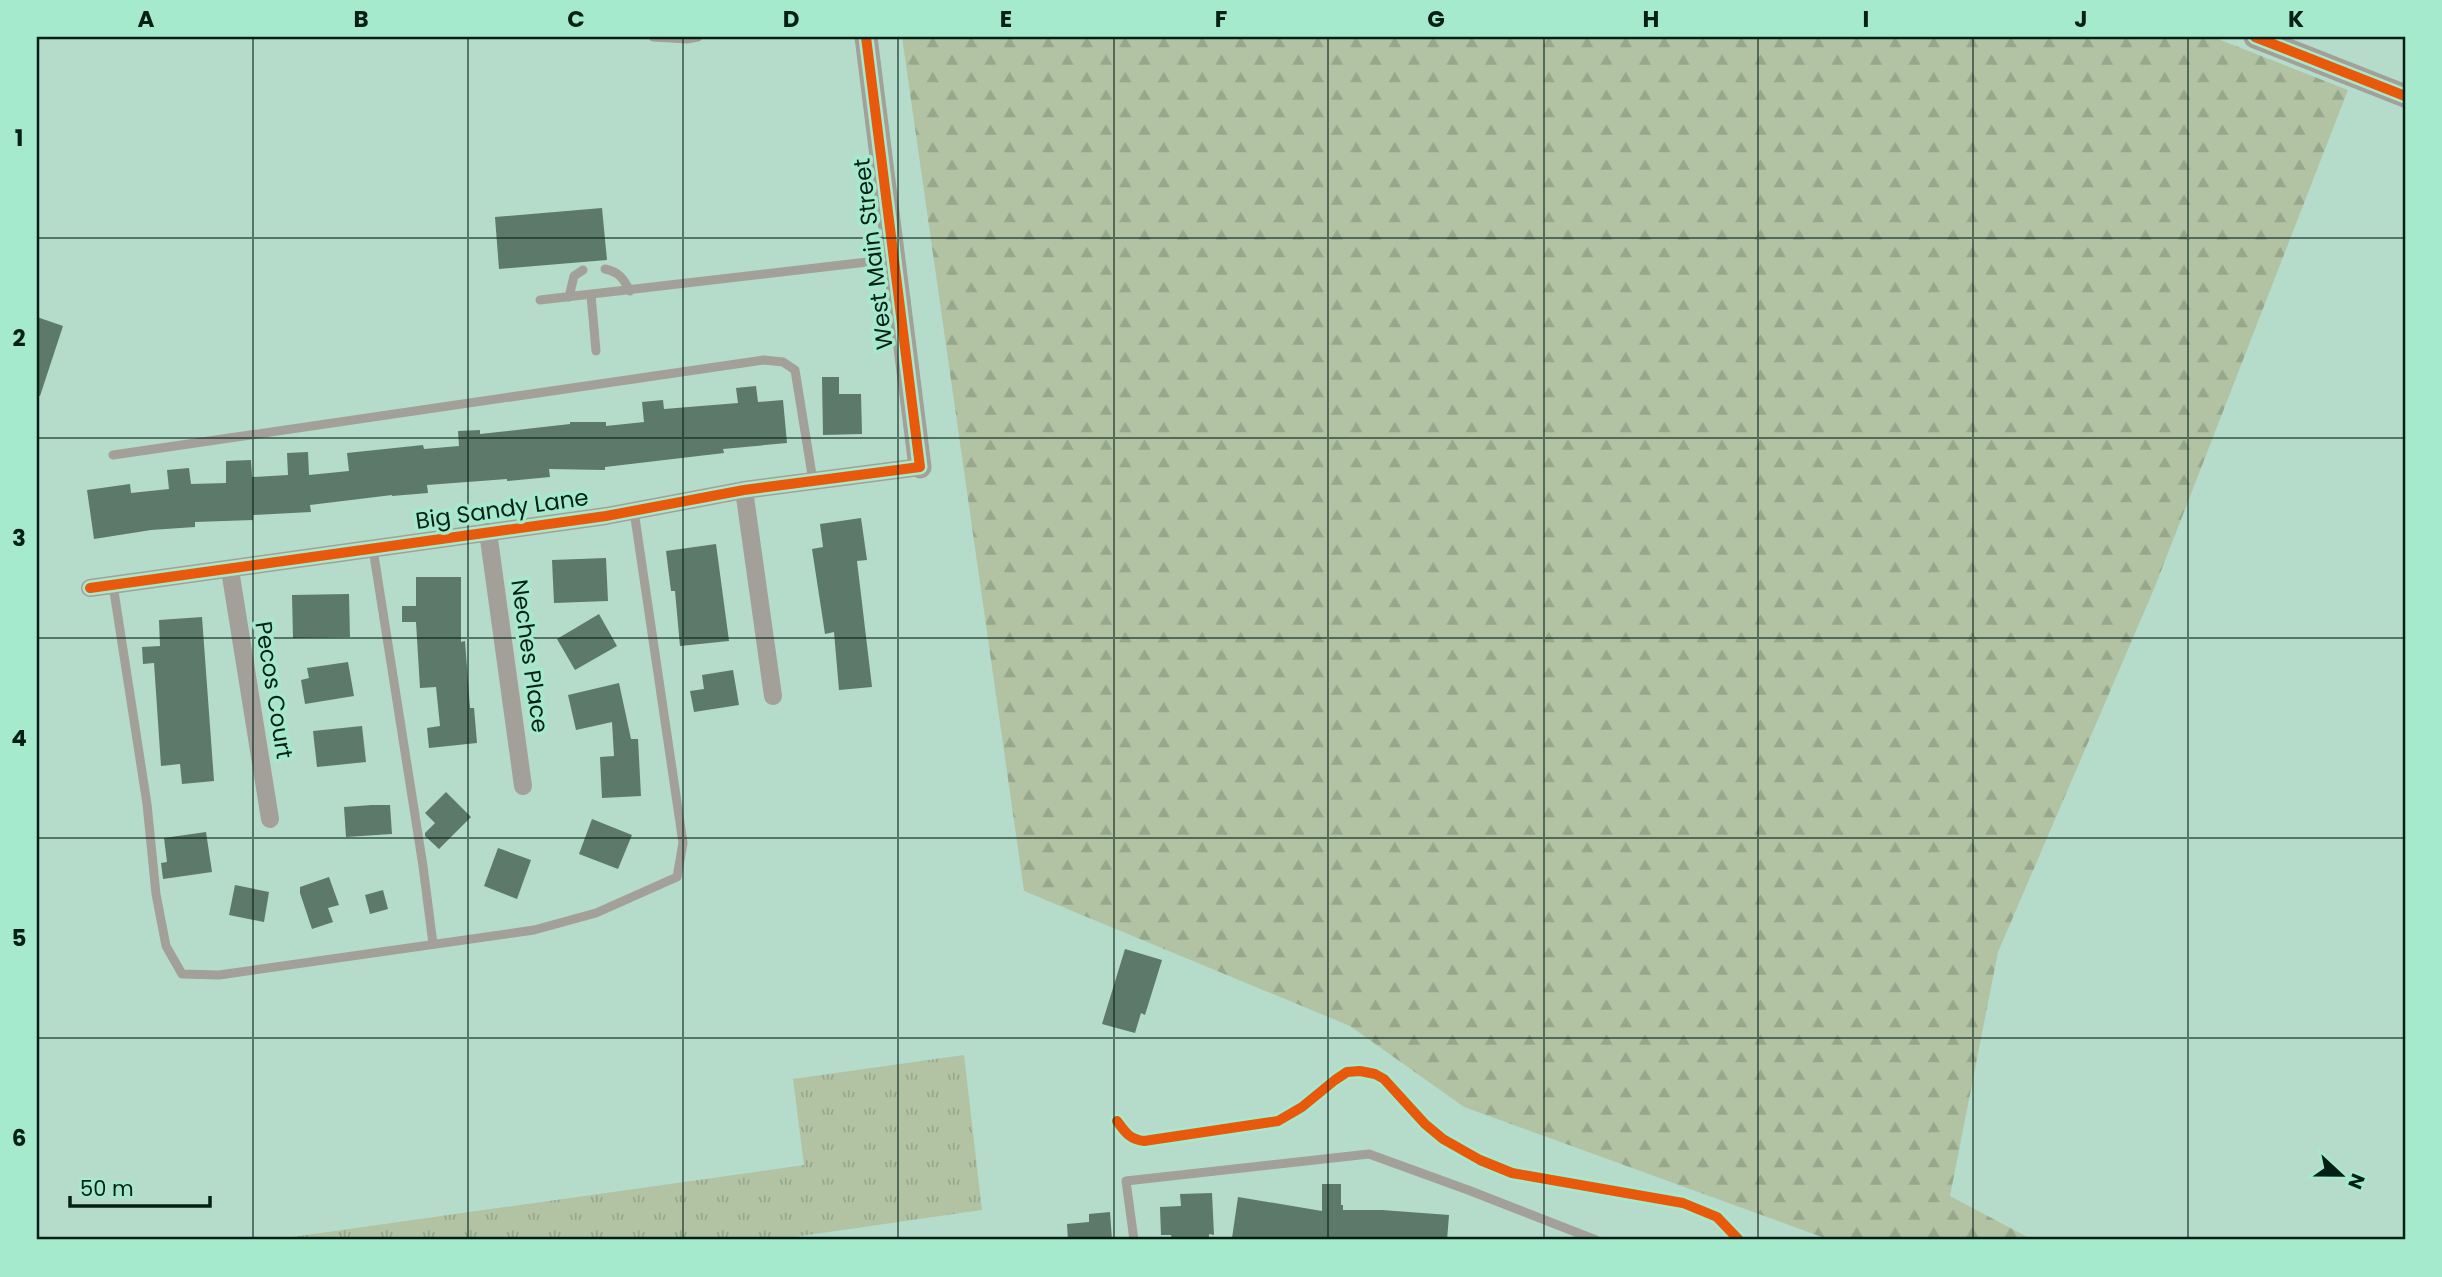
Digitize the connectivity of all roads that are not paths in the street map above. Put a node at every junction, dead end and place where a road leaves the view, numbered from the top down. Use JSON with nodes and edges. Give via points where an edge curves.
{"nodes":[{"id":1,"x":653,"y":37,"type":"edge"},
{"id":2,"x":698,"y":37,"type":"edge"},
{"id":3,"x":866,"y":37,"type":"edge"},
{"id":4,"x":2255,"y":37,"type":"edge"},
{"id":5,"x":2405,"y":96,"type":"edge"},
{"id":6,"x":894,"y":259,"type":"junction"},
{"id":7,"x":605,"y":269,"type":"dead end"},
{"id":8,"x":583,"y":270,"type":"dead end"},
{"id":9,"x":630,"y":290,"type":"junction"},
{"id":10,"x":591,"y":295,"type":"junction"},
{"id":11,"x":569,"y":297,"type":"junction"},
{"id":12,"x":540,"y":300,"type":"dead end"},
{"id":13,"x":596,"y":351,"type":"dead end"},
{"id":14,"x":113,"y":455,"type":"dead end"},
{"id":15,"x":920,"y":467,"type":"joint"},
{"id":16,"x":813,"y":481,"type":"junction"},
{"id":17,"x":744,"y":490,"type":"junction"},
{"id":18,"x":634,"y":511,"type":"junction"},
{"id":19,"x":488,"y":532,"type":"junction"},
{"id":20,"x":373,"y":549,"type":"junction"},
{"id":21,"x":230,"y":570,"type":"junction"},
{"id":22,"x":113,"y":585,"type":"junction"},
{"id":23,"x":90,"y":588,"type":"dead end"},
{"id":24,"x":773,"y":696,"type":"dead end"},
{"id":25,"x":523,"y":786,"type":"dead end"},
{"id":26,"x":270,"y":819,"type":"dead end"},
{"id":27,"x":433,"y":944,"type":"junction"},
{"id":28,"x":1135,"y":1240,"type":"edge"},
{"id":29,"x":1596,"y":1240,"type":"edge"}],
"edges":[{"from":1,"to":2,"type":"lane"},
{"from":3,"to":6,"type":"street","name":"West Main Street"},
{"from":4,"to":5,"type":"street"},
{"from":6,"to":9,"type":"lane"},
{"from":6,"to":15,"type":"street","name":"West Main Street"},
{"from":7,"to":9,"type":"lane","via":[[615,271]]},
{"from":8,"to":11,"type":"lane","via":[[574,276]]},
{"from":9,"to":10,"type":"lane"},
{"from":10,"to":11,"type":"lane"},
{"from":10,"to":13,"type":"lane"},
{"from":11,"to":12,"type":"lane"},
{"from":14,"to":16,"type":"lane","via":[[764,360],[783,362],[795,370]]},
{"from":15,"to":16,"type":"street","name":"Big Sandy Lane"},
{"from":16,"to":17,"type":"street","name":"Big Sandy Lane"},
{"from":17,"to":18,"type":"street","name":"Big Sandy Lane"},
{"from":17,"to":24,"type":"street"},
{"from":18,"to":19,"type":"street","name":"Big Sandy Lane"},
{"from":18,"to":27,"type":"lane","via":[[683,843],[677,877],[596,913],[534,929]]},
{"from":19,"to":20,"type":"street","name":"Big Sandy Lane"},
{"from":19,"to":25,"type":"street","name":"Neches Place"},
{"from":20,"to":21,"type":"street","name":"Big Sandy Lane"},
{"from":20,"to":27,"type":"lane"},
{"from":21,"to":22,"type":"street","name":"Big Sandy Lane"},
{"from":21,"to":26,"type":"street","name":"Pecos Court"},
{"from":22,"to":23,"type":"street","name":"Big Sandy Lane"},
{"from":22,"to":27,"type":"lane","via":[[156,894],[166,946],[182,974],[219,975]]},
{"from":28,"to":29,"type":"lane","via":[[1126,1181],[1369,1154]]}]}
